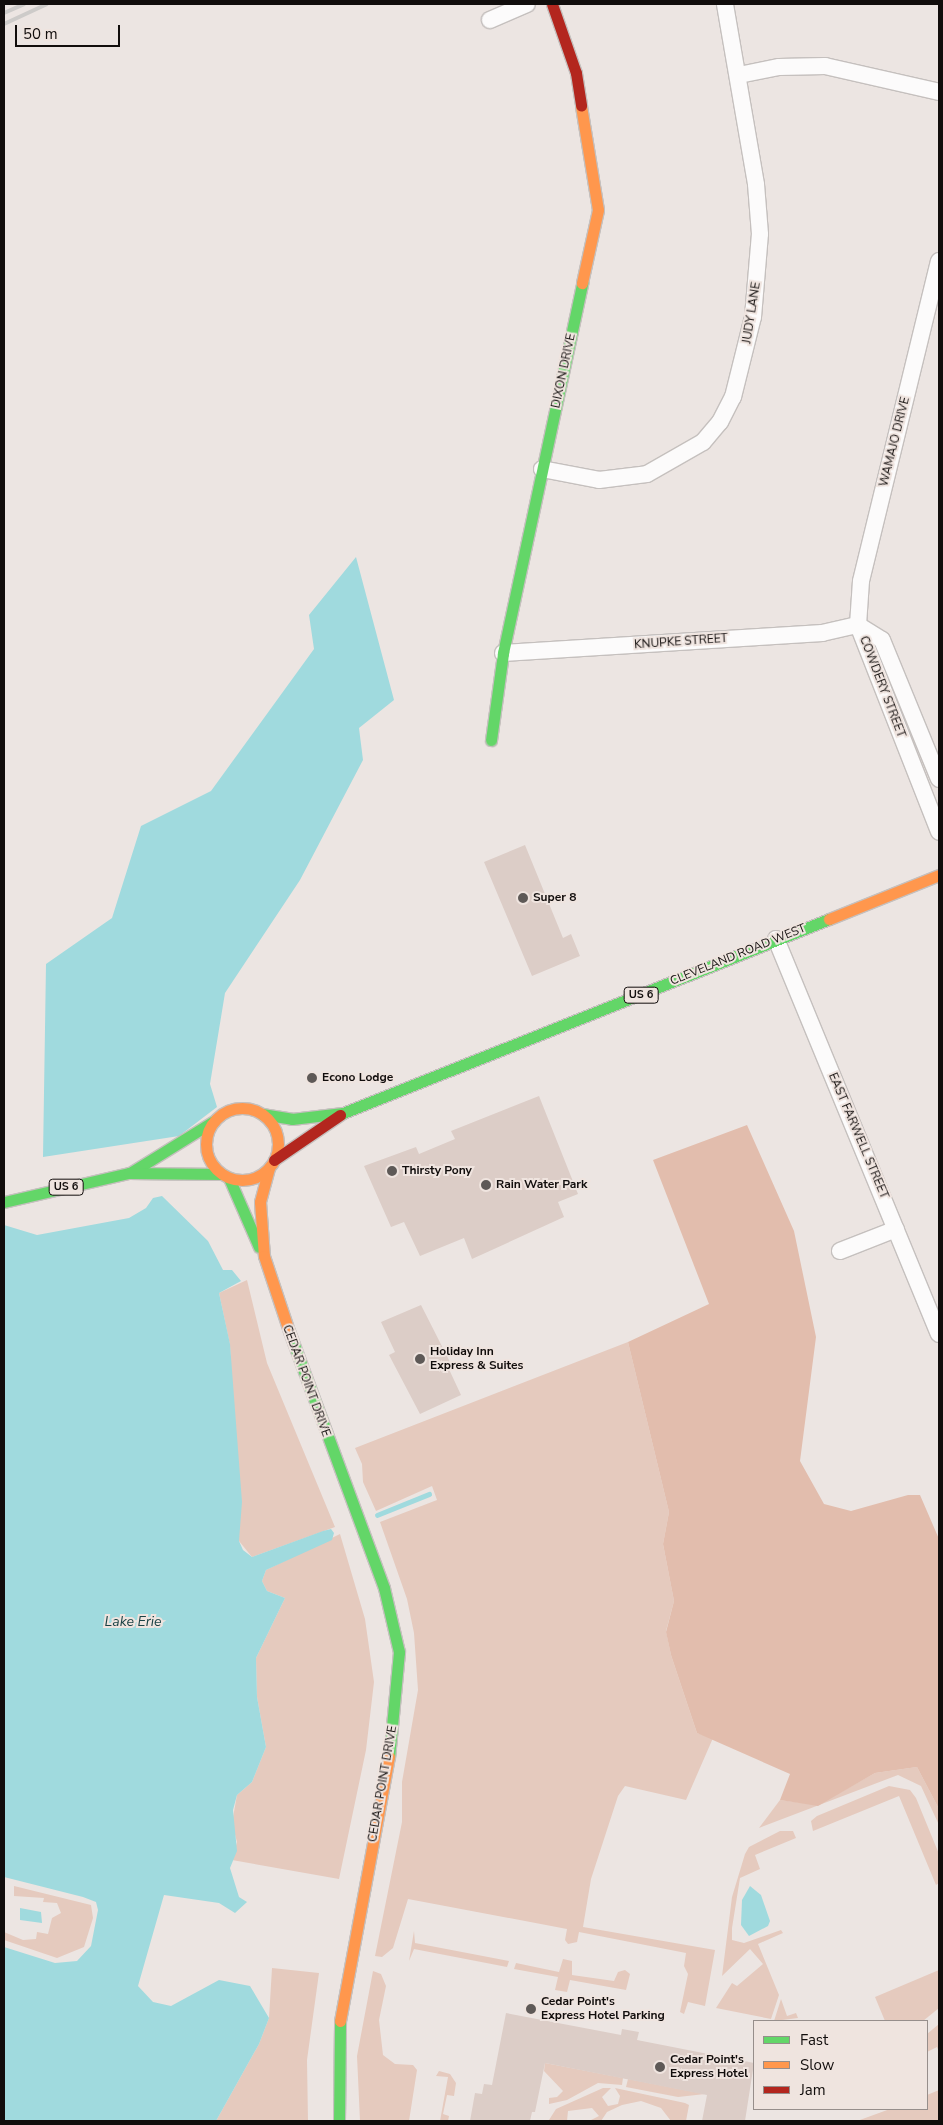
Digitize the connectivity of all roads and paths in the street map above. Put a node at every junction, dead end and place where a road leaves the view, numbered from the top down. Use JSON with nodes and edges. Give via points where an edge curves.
{"nodes":[{"id":1,"x":528,"y":4,"type":"edge"},
{"id":2,"x":552,"y":4,"type":"edge"},
{"id":3,"x":725,"y":4,"type":"edge"},
{"id":4,"x":490,"y":20,"type":"dead end"},
{"id":5,"x":738,"y":75,"type":"junction"},
{"id":6,"x":939,"y":92,"type":"edge"},
{"id":7,"x":939,"y":261,"type":"edge"},
{"id":8,"x":542,"y":469,"type":"junction"},
{"id":9,"x":858,"y":625,"type":"junction"},
{"id":10,"x":503,"y":654,"type":"junction"},
{"id":11,"x":491,"y":740,"type":"dead end"},
{"id":12,"x":939,"y":779,"type":"edge"},
{"id":13,"x":939,"y":832,"type":"edge"},
{"id":14,"x":939,"y":875,"type":"edge"},
{"id":15,"x":776,"y":939,"type":"junction"},
{"id":16,"x":343,"y":1113,"type":"junction"},
{"id":17,"x":262,"y":1114,"type":"junction"},
{"id":18,"x":214,"y":1121,"type":"junction"},
{"id":19,"x":271,"y":1164,"type":"junction"},
{"id":20,"x":129,"y":1173,"type":"junction"},
{"id":21,"x":225,"y":1176,"type":"junction"},
{"id":22,"x":4,"y":1202,"type":"edge"},
{"id":23,"x":896,"y":1229,"type":"junction"},
{"id":24,"x":840,"y":1251,"type":"dead end"},
{"id":25,"x":264,"y":1256,"type":"junction"},
{"id":26,"x":939,"y":1334,"type":"edge"},
{"id":27,"x":339,"y":2121,"type":"edge"}],
"edges":[{"from":1,"to":4,"type":"street"},
{"from":2,"to":8,"type":"main road","name":"DIXON DRIVE","via":[[574,67],[598,203]]},
{"from":3,"to":5,"type":"street","name":"JUDY LANE"},
{"from":5,"to":6,"type":"street","via":[[779,67],[825,66]]},
{"from":5,"to":8,"type":"street","name":"JUDY LANE","via":[[756,184],[760,253],[747,344],[727,410],[703,442],[647,474],[599,480]]},
{"from":7,"to":9,"type":"street","name":"WAMAJO DRIVE","via":[[861,581]]},
{"from":8,"to":10,"type":"main road","name":"DIXON DRIVE"},
{"from":9,"to":10,"type":"street","name":"KNUPKE STREET","via":[[822,633]]},
{"from":9,"to":12,"type":"street","name":"COWDERY STREET","via":[[882,640]]},
{"from":9,"to":13,"type":"street","name":"COWDERY STREET"},
{"from":10,"to":11,"type":"main road","name":"DIXON DRIVE"},
{"from":14,"to":15,"type":"main road","name":"CLEVELAND ROAD WEST","number":"US 6"},
{"from":15,"to":16,"type":"main road","name":"CLEVELAND ROAD WEST","number":"US 6","via":[[523,1044]]},
{"from":15,"to":23,"type":"street","name":"EAST FARWELL STREET"},
{"from":16,"to":17,"type":"main road","name":"CLEVELAND ROAD WEST","number":"US 6","via":[[292,1120]]},
{"from":16,"to":19,"type":"main road","name":"CLEVELAND ROAD WEST","number":"US 6"},
{"from":17,"to":18,"type":"main road","via":[[237,1109]]},
{"from":17,"to":19,"type":"main road","via":[[277,1135]]},
{"from":18,"to":20,"type":"main road","number":"US 6"},
{"from":18,"to":21,"type":"main road","via":[[207,1136],[207,1153]]},
{"from":19,"to":21,"type":"main road","via":[[247,1180]]},
{"from":19,"to":25,"type":"main road","name":"CEDAR POINT DRIVE","via":[[260,1202]]},
{"from":20,"to":21,"type":"main road","number":"US 6"},
{"from":20,"to":22,"type":"main road","number":"US 6"},
{"from":21,"to":25,"type":"main road","name":"CEDAR POINT DRIVE"},
{"from":23,"to":24,"type":"street"},
{"from":23,"to":26,"type":"street","name":"EAST FARWELL STREET"},
{"from":25,"to":27,"type":"main road","name":"CEDAR POINT DRIVE","via":[[317,1415],[356,1506],[384,1588],[399,1652],[393,1738],[337,2034]]}]}
